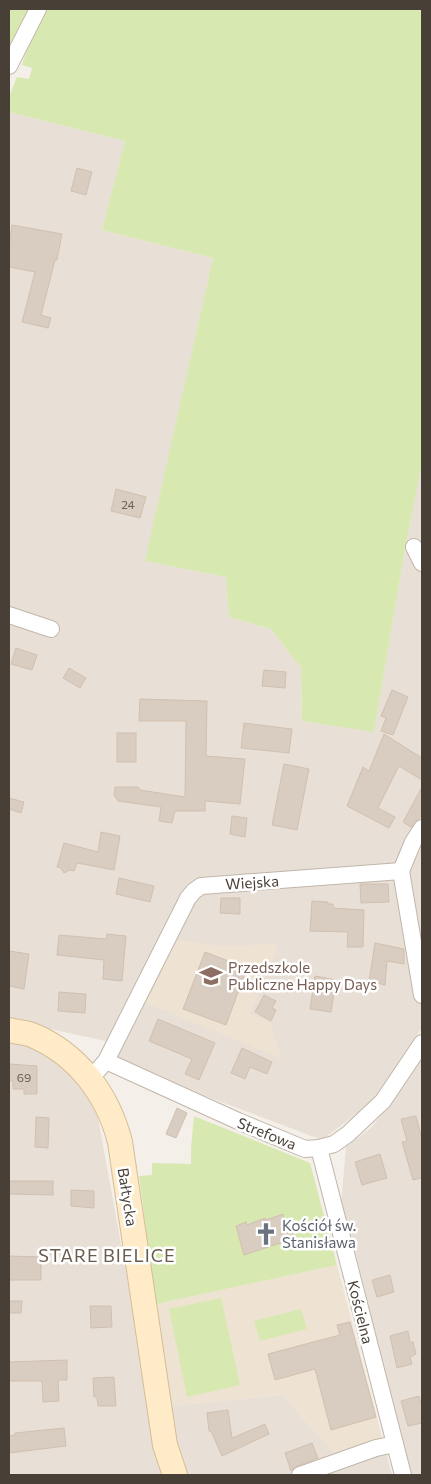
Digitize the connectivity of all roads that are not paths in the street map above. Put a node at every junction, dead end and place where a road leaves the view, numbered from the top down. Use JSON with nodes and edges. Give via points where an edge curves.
{"nodes":[{"id":1,"x":38,"y":9,"type":"edge"},
{"id":2,"x":9,"y":66,"type":"edge"},
{"id":3,"x":414,"y":547,"type":"dead end"},
{"id":4,"x":422,"y":563,"type":"edge"},
{"id":5,"x":9,"y":615,"type":"edge"},
{"id":6,"x":51,"y":629,"type":"dead end"},
{"id":7,"x":422,"y":828,"type":"edge"},
{"id":8,"x":401,"y":871,"type":"junction"},
{"id":9,"x":422,"y":995,"type":"edge"},
{"id":10,"x":9,"y":1030,"type":"edge"},
{"id":11,"x":422,"y":1043,"type":"edge"},
{"id":12,"x":106,"y":1061,"type":"junction"},
{"id":13,"x":91,"y":1078,"type":"junction"},
{"id":14,"x":319,"y":1148,"type":"junction"},
{"id":15,"x":395,"y":1444,"type":"junction"},
{"id":16,"x":175,"y":1475,"type":"edge"},
{"id":17,"x":300,"y":1475,"type":"edge"},
{"id":18,"x":403,"y":1475,"type":"edge"}],
"edges":[{"from":1,"to":2,"type":"street"},
{"from":3,"to":4,"type":"street"},
{"from":5,"to":6,"type":"street"},
{"from":7,"to":8,"type":"street"},
{"from":8,"to":9,"type":"street"},
{"from":8,"to":12,"type":"street","name":"Wiejska","via":[[201,886],[188,898]]},
{"from":10,"to":13,"type":"street","name":"Bałtycka","via":[[30,1034],[54,1046]]},
{"from":11,"to":14,"type":"street","via":[[383,1101],[348,1134],[334,1144]]},
{"from":12,"to":13,"type":"street","name":"Wiejska"},
{"from":12,"to":14,"type":"street","name":"Strefowa","via":[[238,1122],[305,1149]]},
{"from":13,"to":16,"type":"street","name":"Bałtycka","via":[[104,1098],[120,1142],[165,1445]]},
{"from":14,"to":15,"type":"street","name":"Kościelna"},
{"from":15,"to":17,"type":"street"},
{"from":15,"to":18,"type":"street","name":"Kościelna"}]}
